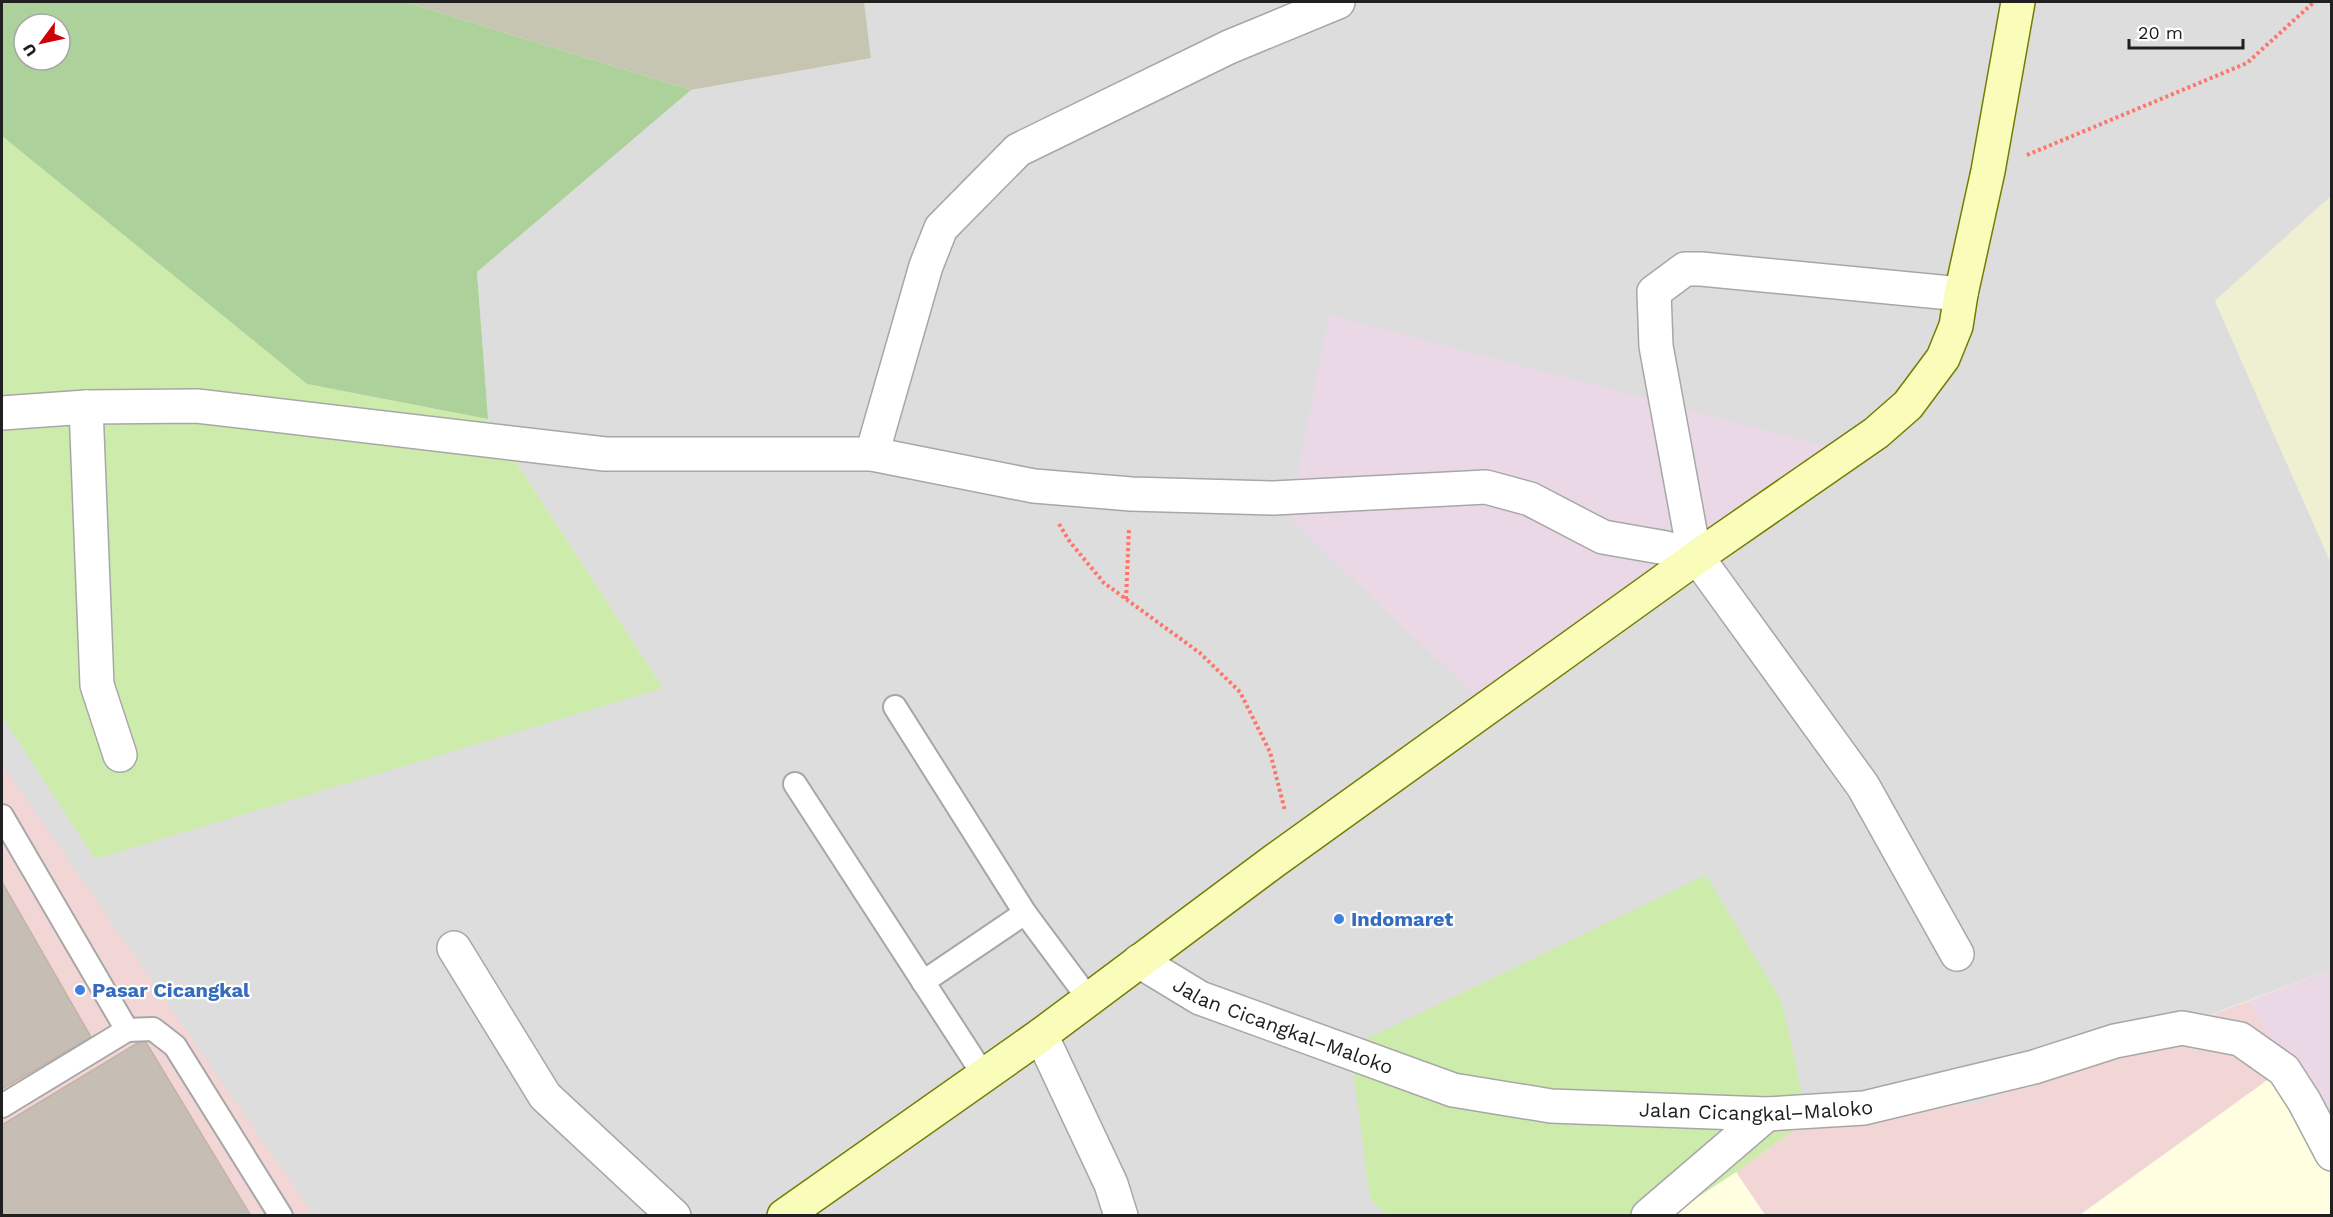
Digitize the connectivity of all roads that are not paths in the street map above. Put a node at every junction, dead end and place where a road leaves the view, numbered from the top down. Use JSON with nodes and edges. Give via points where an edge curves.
{"nodes":[{"id":1,"x":1338,"y":2,"type":"edge"},
{"id":2,"x":2018,"y":2,"type":"edge"},
{"id":3,"x":1960,"y":294,"type":"junction"},
{"id":4,"x":86,"y":407,"type":"junction"},
{"id":5,"x":2,"y":413,"type":"edge"},
{"id":6,"x":872,"y":454,"type":"junction"},
{"id":7,"x":1697,"y":557,"type":"junction"},
{"id":8,"x":895,"y":707,"type":"dead end"},
{"id":9,"x":120,"y":755,"type":"dead end"},
{"id":10,"x":795,"y":784,"type":"dead end"},
{"id":11,"x":2,"y":816,"type":"edge"},
{"id":12,"x":1025,"y":913,"type":"junction"},
{"id":13,"x":453,"y":948,"type":"dead end"},
{"id":14,"x":1957,"y":954,"type":"dead end"},
{"id":15,"x":1139,"y":961,"type":"junction"},
{"id":16,"x":923,"y":982,"type":"junction"},
{"id":17,"x":1088,"y":998,"type":"junction"},
{"id":18,"x":127,"y":1030,"type":"junction"},
{"id":19,"x":1041,"y":1035,"type":"junction"},
{"id":20,"x":983,"y":1074,"type":"junction"},
{"id":21,"x":2,"y":1106,"type":"edge"},
{"id":22,"x":1767,"y":1114,"type":"junction"},
{"id":23,"x":2331,"y":1154,"type":"edge"},
{"id":24,"x":281,"y":1215,"type":"edge"},
{"id":25,"x":674,"y":1215,"type":"edge"},
{"id":26,"x":783,"y":1215,"type":"edge"},
{"id":27,"x":1122,"y":1215,"type":"edge"},
{"id":28,"x":1648,"y":1215,"type":"edge"}],
"edges":[{"from":1,"to":6,"type":"street","via":[[1229,47],[1018,150],[941,228],[926,266]]},
{"from":2,"to":3,"type":"main road","via":[[1988,171]]},
{"from":3,"to":7,"type":"main road","via":[[1956,326],[1943,358],[1908,405],[1876,433]]},
{"from":3,"to":7,"type":"street","via":[[1701,269],[1685,269],[1654,292],[1656,346]]},
{"from":4,"to":5,"type":"street"},
{"from":4,"to":6,"type":"street","via":[[197,406],[605,454]]},
{"from":4,"to":9,"type":"street","via":[[98,685]]},
{"from":6,"to":7,"type":"street","via":[[1034,486],[1131,494],[1274,498],[1486,487],[1530,499],[1603,537]]},
{"from":7,"to":14,"type":"street","via":[[1863,786]]},
{"from":7,"to":15,"type":"main road"},
{"from":8,"to":12,"type":"lane"},
{"from":10,"to":16,"type":"lane"},
{"from":11,"to":18,"type":"lane"},
{"from":12,"to":16,"type":"lane"},
{"from":12,"to":17,"type":"lane"},
{"from":13,"to":25,"type":"street","via":[[545,1096]]},
{"from":15,"to":17,"type":"main road"},
{"from":15,"to":22,"type":"street","name":"Jalan Cicangkal–Maloko","via":[[1200,998],[1453,1090],[1551,1106]]},
{"from":16,"to":20,"type":"lane"},
{"from":17,"to":19,"type":"main road"},
{"from":18,"to":21,"type":"lane"},
{"from":18,"to":24,"type":"lane","via":[[153,1029],[175,1046]]},
{"from":19,"to":20,"type":"main road"},
{"from":19,"to":27,"type":"street"},
{"from":20,"to":26,"type":"main road"},
{"from":22,"to":23,"type":"street","name":"Jalan Cicangkal–Maloko","via":[[1864,1108],[2034,1068],[2115,1041],[2182,1028],[2240,1039],[2284,1070]]},
{"from":22,"to":28,"type":"street"}]}
